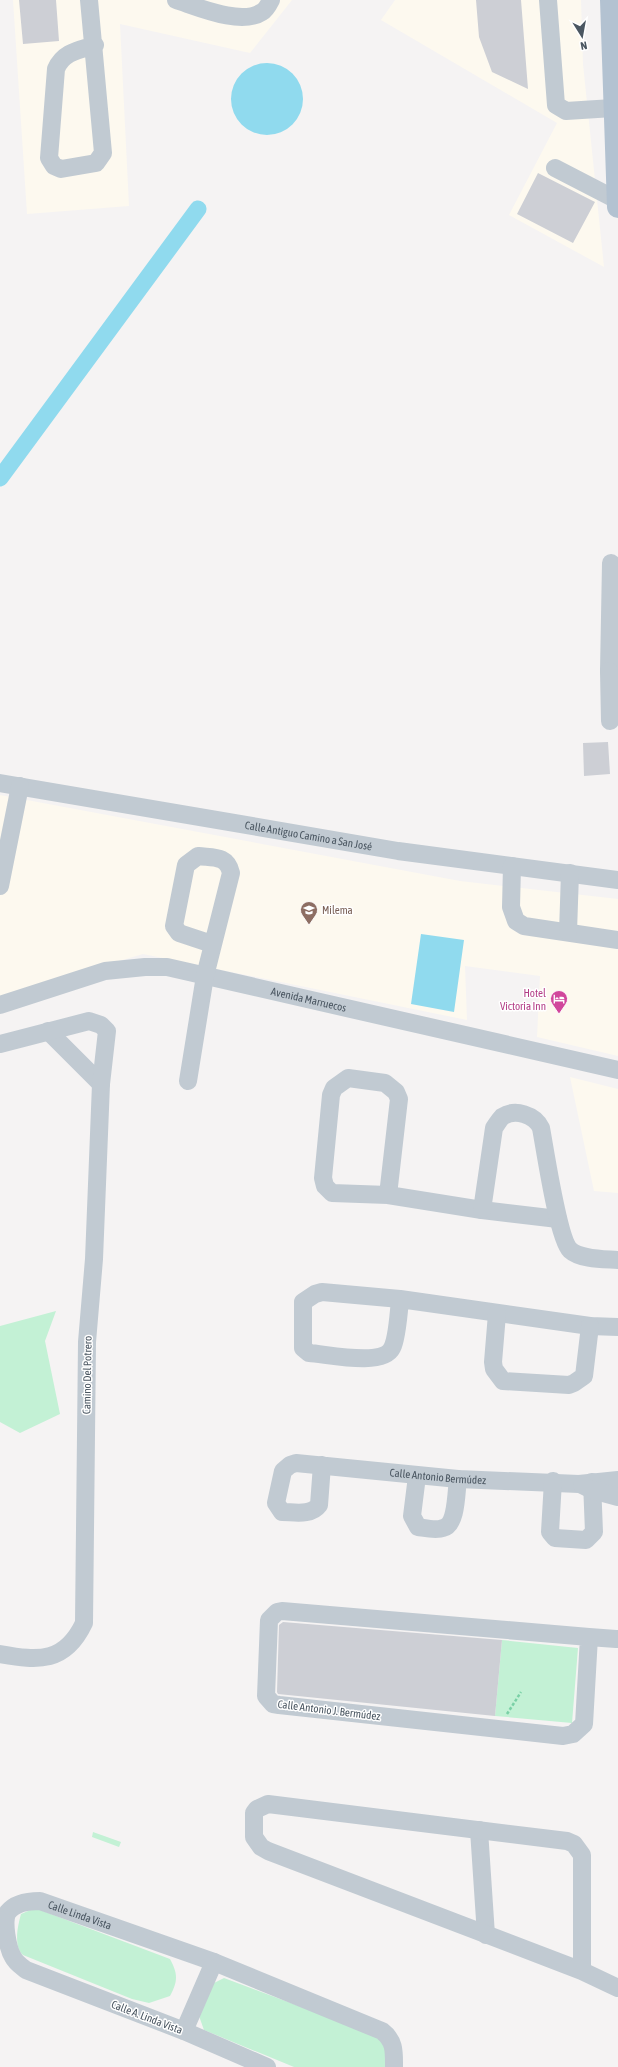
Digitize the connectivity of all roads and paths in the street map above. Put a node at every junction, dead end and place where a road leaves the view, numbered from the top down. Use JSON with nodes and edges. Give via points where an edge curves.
{"nodes":[{"id":1,"x":89,"y":0,"type":"edge"},
{"id":2,"x":176,"y":0,"type":"edge"},
{"id":3,"x":271,"y":0,"type":"edge"},
{"id":4,"x":548,"y":0,"type":"edge"},
{"id":5,"x":611,"y":0,"type":"edge"},
{"id":6,"x":95,"y":45,"type":"junction"},
{"id":7,"x":616,"y":108,"type":"edge"},
{"id":8,"x":617,"y":157,"type":"edge"},
{"id":9,"x":555,"y":168,"type":"dead end"},
{"id":10,"x":618,"y":203,"type":"edge"},
{"id":11,"x":611,"y":563,"type":"dead end"},
{"id":12,"x":614,"y":670,"type":"edge"},
{"id":13,"x":610,"y":721,"type":"dead end"},
{"id":14,"x":0,"y":783,"type":"edge"},
{"id":15,"x":20,"y":786,"type":"junction"},
{"id":16,"x":512,"y":866,"type":"junction"},
{"id":17,"x":570,"y":873,"type":"junction"},
{"id":18,"x":618,"y":880,"type":"edge"},
{"id":19,"x":0,"y":886,"type":"edge"},
{"id":20,"x":568,"y":932,"type":"junction"},
{"id":21,"x":618,"y":940,"type":"edge"},
{"id":22,"x":212,"y":944,"type":"junction"},
{"id":23,"x":205,"y":976,"type":"junction"},
{"id":24,"x":0,"y":1004,"type":"edge"},
{"id":25,"x":48,"y":1031,"type":"junction"},
{"id":26,"x":0,"y":1044,"type":"edge"},
{"id":27,"x":618,"y":1070,"type":"edge"},
{"id":28,"x":188,"y":1081,"type":"dead end"},
{"id":29,"x":102,"y":1084,"type":"junction"},
{"id":30,"x":388,"y":1195,"type":"junction"},
{"id":31,"x":482,"y":1210,"type":"junction"},
{"id":32,"x":558,"y":1219,"type":"junction"},
{"id":33,"x":618,"y":1260,"type":"edge"},
{"id":34,"x":400,"y":1299,"type":"junction"},
{"id":35,"x":497,"y":1314,"type":"junction"},
{"id":36,"x":590,"y":1326,"type":"junction"},
{"id":37,"x":618,"y":1327,"type":"edge"},
{"id":38,"x":322,"y":1465,"type":"junction"},
{"id":39,"x":417,"y":1476,"type":"junction"},
{"id":40,"x":458,"y":1479,"type":"junction"},
{"id":41,"x":618,"y":1480,"type":"edge"},
{"id":42,"x":553,"y":1481,"type":"junction"},
{"id":43,"x":588,"y":1485,"type":"junction"},
{"id":44,"x":618,"y":1497,"type":"edge"},
{"id":45,"x":590,"y":1637,"type":"junction"},
{"id":46,"x":618,"y":1639,"type":"edge"},
{"id":47,"x":0,"y":1654,"type":"edge"},
{"id":48,"x":521,"y":1692,"type":"dead end"},
{"id":49,"x":497,"y":1729,"type":"junction"},
{"id":50,"x":479,"y":1830,"type":"junction"},
{"id":51,"x":486,"y":1935,"type":"junction"},
{"id":52,"x":214,"y":1962,"type":"junction"},
{"id":53,"x":26,"y":1970,"type":"joint"},
{"id":54,"x":582,"y":1971,"type":"junction"},
{"id":55,"x":618,"y":1988,"type":"edge"},
{"id":56,"x":184,"y":2031,"type":"junction"},
{"id":57,"x":267,"y":2067,"type":"edge"},
{"id":58,"x":394,"y":2067,"type":"edge"}],
"edges":[{"from":1,"to":6,"type":"street"},
{"from":2,"to":3,"type":"street","via":[[244,18],[263,12]]},
{"from":4,"to":7,"type":"street","via":[[556,105],[566,111]]},
{"from":5,"to":7,"type":"main road"},
{"from":6,"to":6,"type":"street","via":[[68,54],[62,58],[56,69],[49,158],[54,166],[61,169],[96,163],[104,153]]},
{"from":7,"to":8,"type":"main road"},
{"from":8,"to":10,"type":"main road"},
{"from":9,"to":10,"type":"street"},
{"from":11,"to":12,"type":"street"},
{"from":12,"to":13,"type":"street"},
{"from":14,"to":15,"type":"street","name":"Calle Antiguo Camino a San José"},
{"from":15,"to":16,"type":"street","name":"Calle Antiguo Camino a San José","via":[[398,851]]},
{"from":15,"to":19,"type":"street"},
{"from":16,"to":17,"type":"street","name":"Calle Antiguo Camino a San José"},
{"from":16,"to":20,"type":"street","via":[[511,907],[516,921],[524,926]]},
{"from":17,"to":18,"type":"street","name":"Calle Antiguo Camino a San José"},
{"from":17,"to":20,"type":"street"},
{"from":20,"to":21,"type":"street"},
{"from":22,"to":22,"type":"street","via":[[231,872],[225,860],[198,856],[186,865],[174,926],[179,933]]},
{"from":22,"to":23,"type":"street"},
{"from":23,"to":24,"type":"street","name":"Avenida Marruecos","via":[[167,967],[125,968],[105,971]]},
{"from":23,"to":27,"type":"street","name":"Avenida Marruecos"},
{"from":23,"to":28,"type":"street"},
{"from":25,"to":26,"type":"street"},
{"from":25,"to":29,"type":"street"},
{"from":25,"to":29,"type":"street","name":"Camino Del Potrero","via":[[89,1021],[101,1025],[107,1031]]},
{"from":29,"to":47,"type":"street","name":"Camino Del Potrero","via":[[94,1259],[87,1342],[84,1623],[68,1647],[55,1655],[29,1660]]},
{"from":30,"to":30,"type":"street","via":[[332,1193],[323,1182],[331,1095],[340,1082],[348,1078],[385,1083],[392,1086],[399,1099]]},
{"from":30,"to":31,"type":"street"},
{"from":31,"to":32,"type":"street"},
{"from":31,"to":32,"type":"street","via":[[494,1128],[502,1117],[508,1114],[526,1114],[538,1121],[541,1128]]},
{"from":32,"to":33,"type":"street","via":[[565,1242],[571,1250],[583,1256]]},
{"from":34,"to":34,"type":"street","via":[[393,1347],[388,1354],[373,1359],[310,1353],[303,1348],[302,1302],[314,1294],[322,1292]]},
{"from":34,"to":35,"type":"street"},
{"from":35,"to":36,"type":"street"},
{"from":35,"to":36,"type":"street","via":[[493,1362],[494,1369],[503,1381],[569,1385],[580,1380],[584,1376]]},
{"from":36,"to":37,"type":"street"},
{"from":38,"to":38,"type":"street","name":"Calle Antonio Bermúdez","via":[[296,1463],[283,1471],[276,1503],[282,1512],[310,1512],[319,1505]]},
{"from":38,"to":39,"type":"street","name":"Calle Antonio Bermúdez"},
{"from":39,"to":40,"type":"street","name":"Calle Antonio Bermúdez"},
{"from":39,"to":40,"type":"street","via":[[413,1520],[418,1527],[440,1529],[452,1521]]},
{"from":40,"to":42,"type":"street","name":"Calle Antonio Bermúdez"},
{"from":41,"to":43,"type":"street","name":"Calle Antonio Bermúdez"},
{"from":42,"to":43,"type":"street","name":"Calle Antonio Bermúdez"},
{"from":42,"to":43,"type":"street","via":[[549,1528],[555,1538],[586,1540],[592,1536]]},
{"from":43,"to":44,"type":"street","name":"Calle Antonio Bermúdez"},
{"from":45,"to":46,"type":"street","name":"Calle Antonio J. Bermúdez"},
{"from":45,"to":49,"type":"street","name":"Calle Antonio J. Bermúdez","via":[[584,1724],[579,1730],[563,1736]]},
{"from":45,"to":49,"type":"street","name":"Calle Antonio J. Bermúdez","via":[[282,1611],[277,1612],[269,1620],[266,1696],[273,1704]]},
{"from":48,"to":49,"type":"path"},
{"from":50,"to":51,"type":"street"},
{"from":50,"to":51,"type":"street","via":[[268,1804],[257,1809],[254,1814],[254,1837],[261,1847],[268,1851]]},
{"from":50,"to":54,"type":"street","via":[[567,1841],[579,1848],[582,1855]]},
{"from":51,"to":54,"type":"street"},
{"from":52,"to":53,"type":"street","name":"Calle Linda Vista","via":[[34,1901],[17,1905],[6,1917],[10,1950],[18,1964]]},
{"from":52,"to":56,"type":"street"},
{"from":52,"to":58,"type":"street","name":"Calle Linda Vista","via":[[382,2031],[393,2044]]},
{"from":53,"to":56,"type":"street","name":"Calle A. Linda Vista"},
{"from":54,"to":55,"type":"street"},
{"from":56,"to":57,"type":"street","name":"Calle A. Linda Vista"}]}
